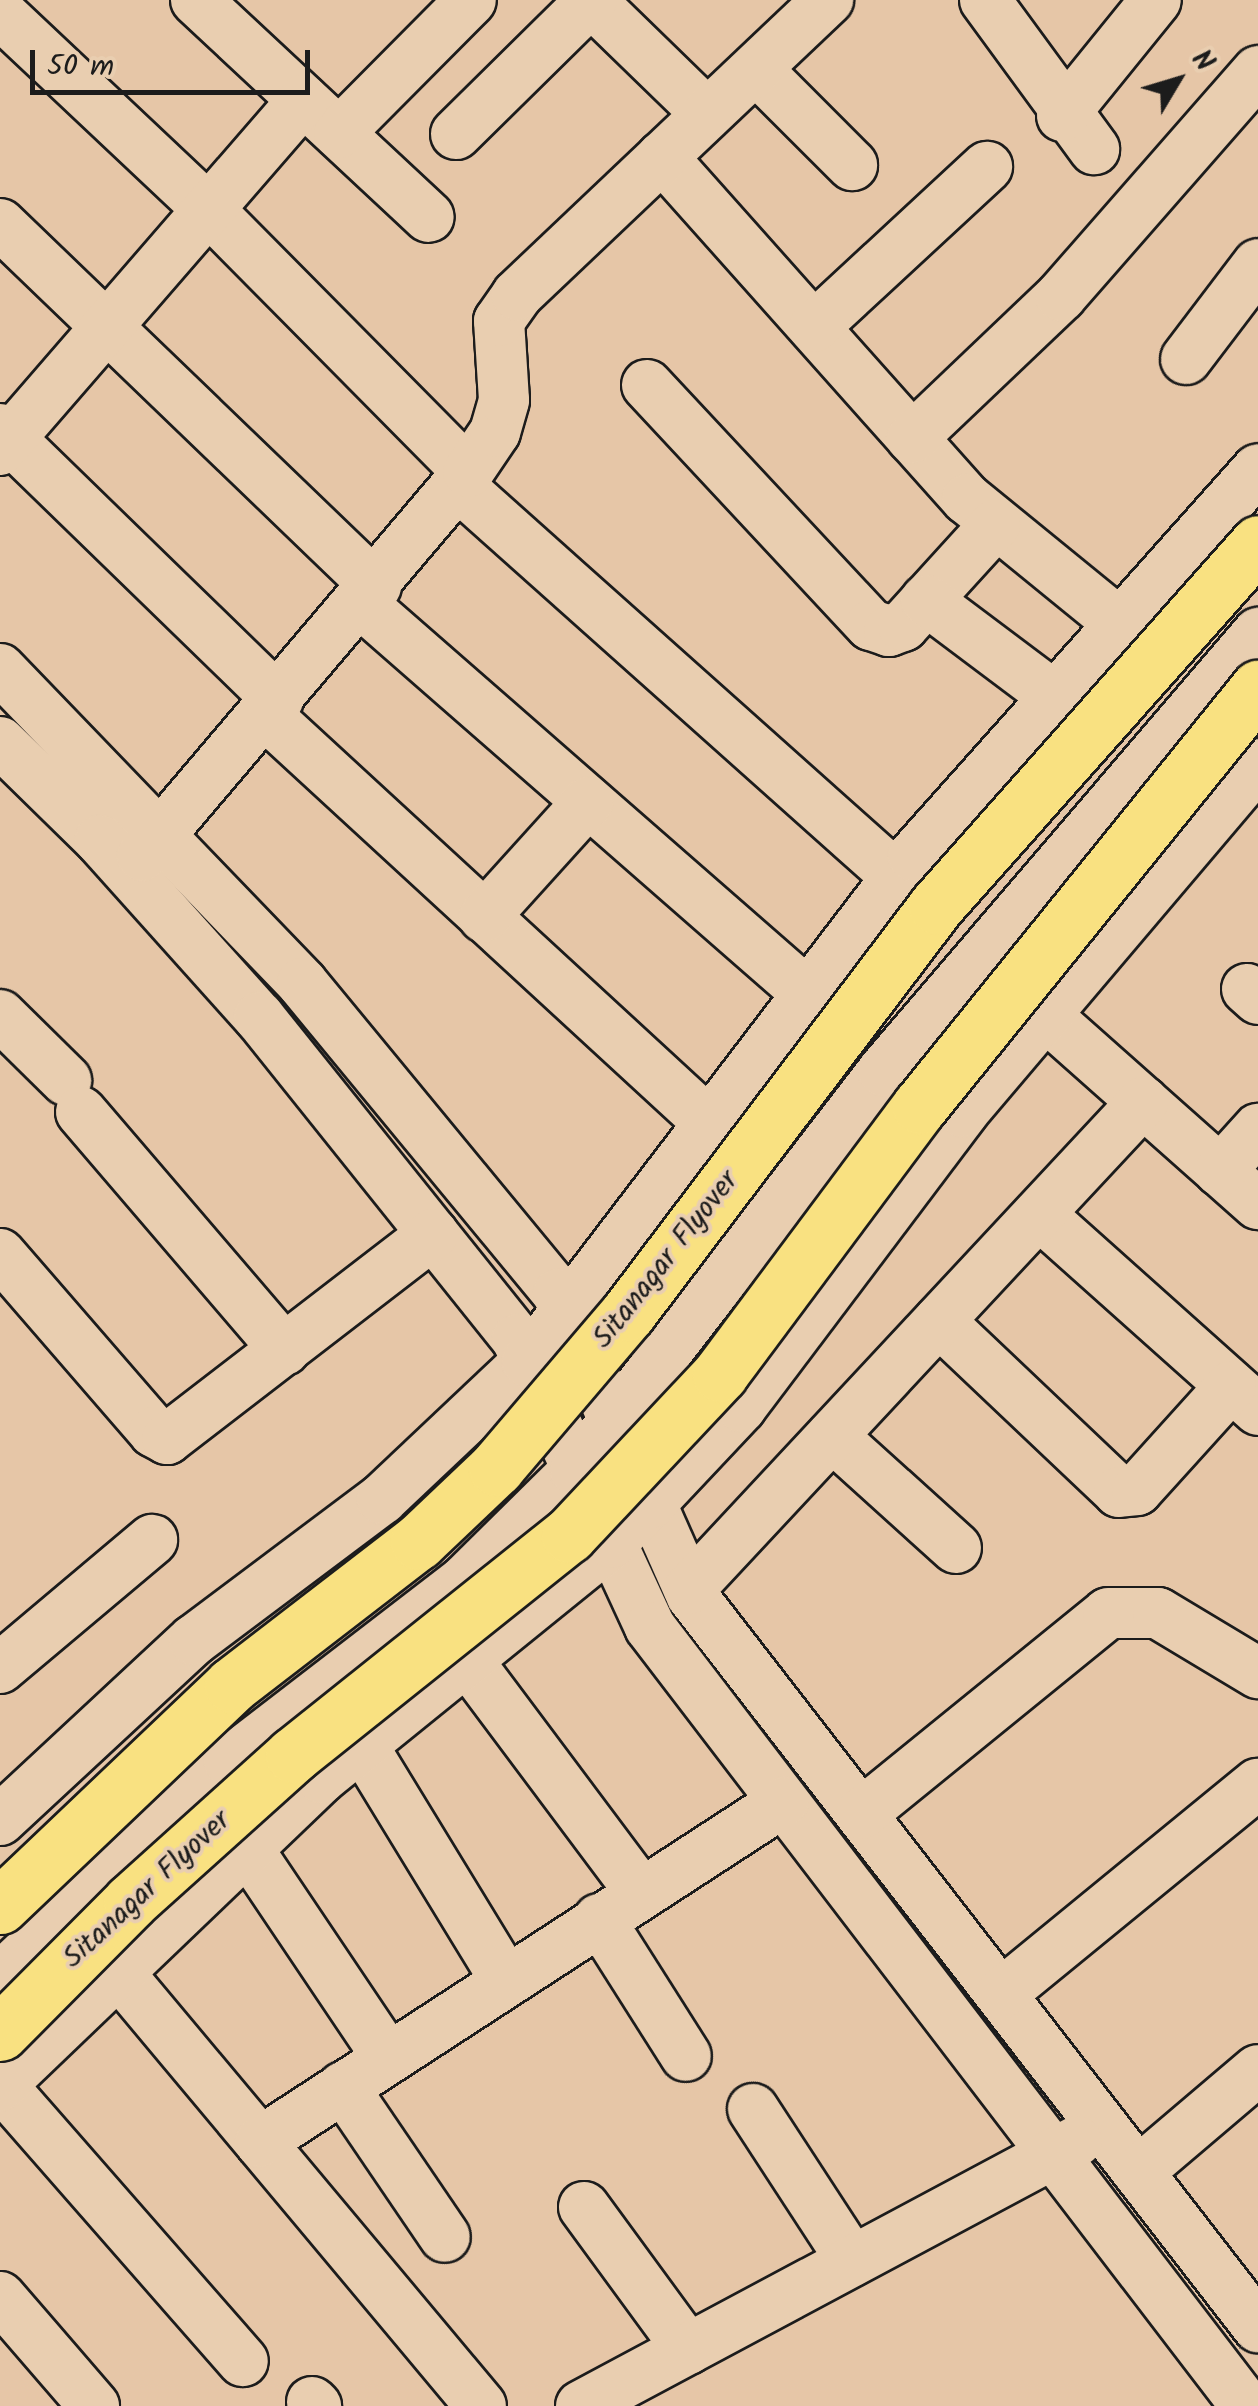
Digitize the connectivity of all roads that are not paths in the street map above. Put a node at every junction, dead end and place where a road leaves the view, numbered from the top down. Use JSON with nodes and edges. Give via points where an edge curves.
{"nodes":[{"id":1,"x":196,"y":0,"type":"edge"},
{"id":2,"x":471,"y":0,"type":"edge"},
{"id":3,"x":591,"y":0,"type":"edge"},
{"id":4,"x":828,"y":0,"type":"edge"},
{"id":5,"x":984,"y":0,"type":"edge"},
{"id":6,"x":1156,"y":0,"type":"edge"},
{"id":7,"x":0,"y":13,"type":"edge"},
{"id":8,"x":756,"y":68,"type":"junction"},
{"id":9,"x":1258,"y":72,"type":"edge"},
{"id":10,"x":707,"y":114,"type":"junction"},
{"id":11,"x":321,"y":117,"type":"junction"},
{"id":12,"x":456,"y":134,"type":"dead end"},
{"id":13,"x":662,"y":157,"type":"junction"},
{"id":14,"x":852,"y":166,"type":"dead end"},
{"id":15,"x":987,"y":168,"type":"dead end"},
{"id":16,"x":209,"y":210,"type":"junction"},
{"id":17,"x":428,"y":217,"type":"dead end"},
{"id":18,"x":0,"y":224,"type":"edge"},
{"id":19,"x":1258,"y":264,"type":"edge"},
{"id":20,"x":110,"y":324,"type":"junction"},
{"id":21,"x":814,"y":327,"type":"junction"},
{"id":22,"x":1186,"y":359,"type":"dead end"},
{"id":23,"x":646,"y":386,"type":"dead end"},
{"id":24,"x":912,"y":438,"type":"junction"},
{"id":25,"x":4,"y":439,"type":"edge"},
{"id":26,"x":1258,"y":469,"type":"edge"},
{"id":27,"x":464,"y":479,"type":"junction"},
{"id":28,"x":996,"y":525,"type":"junction"},
{"id":29,"x":1258,"y":543,"type":"edge"},
{"id":30,"x":368,"y":594,"type":"junction"},
{"id":31,"x":926,"y":600,"type":"junction"},
{"id":32,"x":1120,"y":624,"type":"junction"},
{"id":33,"x":1258,"y":633,"type":"edge"},
{"id":34,"x":0,"y":669,"type":"edge"},
{"id":35,"x":1258,"y":688,"type":"edge"},
{"id":36,"x":1055,"y":698,"type":"junction"},
{"id":37,"x":271,"y":706,"type":"junction"},
{"id":38,"x":0,"y":742,"type":"edge"},
{"id":39,"x":1252,"y":782,"type":"edge"},
{"id":40,"x":588,"y":802,"type":"junction"},
{"id":41,"x":162,"y":833,"type":"junction"},
{"id":42,"x":128,"y":872,"type":"junction"},
{"id":43,"x":897,"y":876,"type":"junction"},
{"id":44,"x":484,"y":917,"type":"junction"},
{"id":45,"x":807,"y":993,"type":"junction"},
{"id":46,"x":0,"y":1015,"type":"edge"},
{"id":47,"x":1045,"y":1015,"type":"junction"},
{"id":48,"x":1142,"y":1102,"type":"junction"},
{"id":49,"x":707,"y":1121,"type":"junction"},
{"id":50,"x":1258,"y":1129,"type":"edge"},
{"id":51,"x":1220,"y":1170,"type":"junction"},
{"id":52,"x":1258,"y":1204,"type":"edge"},
{"id":53,"x":1039,"y":1214,"type":"junction"},
{"id":54,"x":433,"y":1234,"type":"junction"},
{"id":55,"x":0,"y":1254,"type":"edge"},
{"id":56,"x":566,"y":1312,"type":"junction"},
{"id":57,"x":939,"y":1322,"type":"junction"},
{"id":58,"x":285,"y":1350,"type":"junction"},
{"id":59,"x":528,"y":1362,"type":"junction"},
{"id":60,"x":1244,"y":1398,"type":"edge"},
{"id":61,"x":615,"y":1427,"type":"junction"},
{"id":62,"x":832,"y":1436,"type":"junction"},
{"id":63,"x":575,"y":1470,"type":"junction"},
{"id":64,"x":651,"y":1503,"type":"junction"},
{"id":65,"x":152,"y":1540,"type":"dead end"},
{"id":66,"x":611,"y":1543,"type":"junction"},
{"id":67,"x":956,"y":1548,"type":"dead end"},
{"id":68,"x":689,"y":1589,"type":"junction"},
{"id":69,"x":467,"y":1660,"type":"junction"},
{"id":70,"x":0,"y":1668,"type":"edge"},
{"id":71,"x":1258,"y":1673,"type":"edge"},
{"id":72,"x":362,"y":1745,"type":"junction"},
{"id":73,"x":1258,"y":1784,"type":"edge"},
{"id":74,"x":782,"y":1802,"type":"junction"},
{"id":75,"x":861,"y":1814,"type":"junction"},
{"id":76,"x":0,"y":1820,"type":"edge"},
{"id":77,"x":246,"y":1848,"type":"junction"},
{"id":78,"x":640,"y":1892,"type":"junction"},
{"id":79,"x":0,"y":1906,"type":"edge"},
{"id":80,"x":600,"y":1920,"type":"junction"},
{"id":81,"x":117,"y":1971,"type":"junction"},
{"id":82,"x":0,"y":1978,"type":"edge"},
{"id":83,"x":506,"y":1981,"type":"junction"},
{"id":84,"x":1001,"y":1994,"type":"junction"},
{"id":85,"x":0,"y":2033,"type":"edge"},
{"id":86,"x":686,"y":2056,"type":"dead end"},
{"id":87,"x":388,"y":2058,"type":"junction"},
{"id":88,"x":1258,"y":2070,"type":"edge"},
{"id":89,"x":0,"y":2086,"type":"edge"},
{"id":90,"x":343,"y":2087,"type":"junction"},
{"id":91,"x":753,"y":2109,"type":"dead end"},
{"id":92,"x":1103,"y":2127,"type":"junction"},
{"id":93,"x":260,"y":2142,"type":"junction"},
{"id":94,"x":1050,"y":2156,"type":"junction"},
{"id":95,"x":1138,"y":2172,"type":"junction"},
{"id":96,"x":584,"y":2207,"type":"dead end"},
{"id":97,"x":446,"y":2237,"type":"dead end"},
{"id":98,"x":852,"y":2261,"type":"junction"},
{"id":99,"x":0,"y":2297,"type":"edge"},
{"id":100,"x":1258,"y":2327,"type":"edge"},
{"id":101,"x":688,"y":2349,"type":"junction"},
{"id":102,"x":243,"y":2361,"type":"dead end"},
{"id":103,"x":94,"y":2406,"type":"edge"},
{"id":104,"x":481,"y":2406,"type":"edge"},
{"id":105,"x":582,"y":2406,"type":"edge"},
{"id":106,"x":1246,"y":2406,"type":"edge"}],
"edges":[{"from":1,"to":11,"type":"street"},
{"from":2,"to":11,"type":"street"},
{"from":3,"to":10,"type":"street"},
{"from":3,"to":12,"type":"street"},
{"from":4,"to":8,"type":"street"},
{"from":5,"to":6,"type":"street","via":[[1078,132]]},
{"from":7,"to":16,"type":"street"},
{"from":8,"to":10,"type":"street"},
{"from":8,"to":14,"type":"street"},
{"from":9,"to":24,"type":"street","via":[[1062,296]]},
{"from":10,"to":13,"type":"street"},
{"from":11,"to":16,"type":"street"},
{"from":11,"to":17,"type":"street"},
{"from":13,"to":21,"type":"street"},
{"from":13,"to":27,"type":"street","via":[[499,320],[504,400],[495,432]]},
{"from":15,"to":21,"type":"street"},
{"from":16,"to":20,"type":"street"},
{"from":16,"to":27,"type":"street"},
{"from":18,"to":20,"type":"street"},
{"from":19,"to":22,"type":"street"},
{"from":20,"to":25,"type":"street"},
{"from":20,"to":30,"type":"street"},
{"from":21,"to":24,"type":"street"},
{"from":23,"to":31,"type":"street","via":[[871,626],[903,626]]},
{"from":24,"to":28,"type":"street"},
{"from":25,"to":37,"type":"street"},
{"from":26,"to":32,"type":"street"},
{"from":27,"to":30,"type":"street"},
{"from":27,"to":43,"type":"street"},
{"from":28,"to":31,"type":"street"},
{"from":28,"to":32,"type":"street"},
{"from":29,"to":79,"type":"main road","name":"Sitanagar Flyover","bridge":true,"via":[[936,906],[628,1313],[496,1468],[418,1542],[232,1685]]},
{"from":30,"to":37,"type":"street"},
{"from":30,"to":40,"type":"street"},
{"from":31,"to":36,"type":"street"},
{"from":32,"to":36,"type":"street"},
{"from":33,"to":61,"type":"street","via":[[883,1071]]},
{"from":34,"to":41,"type":"street"},
{"from":35,"to":85,"type":"main road","name":"Sitanagar Flyover","bridge":true,"via":[[920,1106],[720,1374],[569,1536],[293,1755],[130,1902]]},
{"from":36,"to":43,"type":"street"},
{"from":37,"to":41,"type":"street"},
{"from":37,"to":44,"type":"street"},
{"from":38,"to":42,"type":"street"},
{"from":39,"to":47,"type":"street"},
{"from":40,"to":44,"type":"street"},
{"from":40,"to":45,"type":"street"},
{"from":41,"to":42,"type":"street"},
{"from":41,"to":56,"type":"street","via":[[302,983],[558,1294]]},
{"from":42,"to":54,"type":"street","via":[[259,1016]]},
{"from":43,"to":45,"type":"street"},
{"from":44,"to":49,"type":"street"},
{"from":45,"to":49,"type":"street"},
{"from":46,"to":58,"type":"street"},
{"from":47,"to":48,"type":"street"},
{"from":47,"to":64,"type":"street","via":[[963,1112],[742,1407]]},
{"from":48,"to":51,"type":"street"},
{"from":48,"to":53,"type":"street"},
{"from":49,"to":56,"type":"street"},
{"from":50,"to":51,"type":"street"},
{"from":51,"to":52,"type":"street"},
{"from":53,"to":57,"type":"street"},
{"from":53,"to":60,"type":"street"},
{"from":54,"to":58,"type":"street"},
{"from":54,"to":59,"type":"street"},
{"from":55,"to":58,"type":"street","via":[[160,1437],[176,1435]]},
{"from":56,"to":59,"type":"street"},
{"from":56,"to":61,"type":"street"},
{"from":57,"to":60,"type":"street","via":[[1119,1492],[1137,1490]]},
{"from":57,"to":62,"type":"street"},
{"from":59,"to":63,"type":"street"},
{"from":59,"to":76,"type":"street","via":[[382,1499],[194,1640]]},
{"from":61,"to":63,"type":"street"},
{"from":61,"to":64,"type":"street"},
{"from":62,"to":67,"type":"street"},
{"from":62,"to":68,"type":"street"},
{"from":63,"to":66,"type":"street"},
{"from":63,"to":82,"type":"street","via":[[464,1582],[229,1762]]},
{"from":64,"to":66,"type":"street"},
{"from":64,"to":68,"type":"street"},
{"from":65,"to":70,"type":"street"},
{"from":66,"to":69,"type":"street"},
{"from":66,"to":74,"type":"street","via":[[650,1627]]},
{"from":68,"to":75,"type":"street"},
{"from":69,"to":72,"type":"street"},
{"from":69,"to":78,"type":"street"},
{"from":71,"to":75,"type":"street","via":[[1158,1612],[1108,1613]]},
{"from":72,"to":77,"type":"street"},
{"from":72,"to":83,"type":"street"},
{"from":73,"to":84,"type":"street"},
{"from":74,"to":78,"type":"street"},
{"from":74,"to":94,"type":"street"},
{"from":75,"to":84,"type":"street"},
{"from":77,"to":81,"type":"street"},
{"from":77,"to":87,"type":"street"},
{"from":78,"to":80,"type":"street"},
{"from":80,"to":83,"type":"street"},
{"from":80,"to":86,"type":"street"},
{"from":81,"to":89,"type":"street"},
{"from":81,"to":93,"type":"street"},
{"from":83,"to":87,"type":"street"},
{"from":84,"to":92,"type":"street"},
{"from":87,"to":90,"type":"street"},
{"from":88,"to":95,"type":"street"},
{"from":89,"to":102,"type":"street"},
{"from":90,"to":93,"type":"street"},
{"from":90,"to":97,"type":"street"},
{"from":91,"to":98,"type":"street"},
{"from":92,"to":94,"type":"street"},
{"from":92,"to":95,"type":"street"},
{"from":93,"to":104,"type":"street"},
{"from":94,"to":98,"type":"street"},
{"from":94,"to":106,"type":"street"},
{"from":95,"to":100,"type":"street"},
{"from":96,"to":101,"type":"street"},
{"from":98,"to":101,"type":"street"},
{"from":99,"to":103,"type":"street"},
{"from":101,"to":105,"type":"street"}]}
